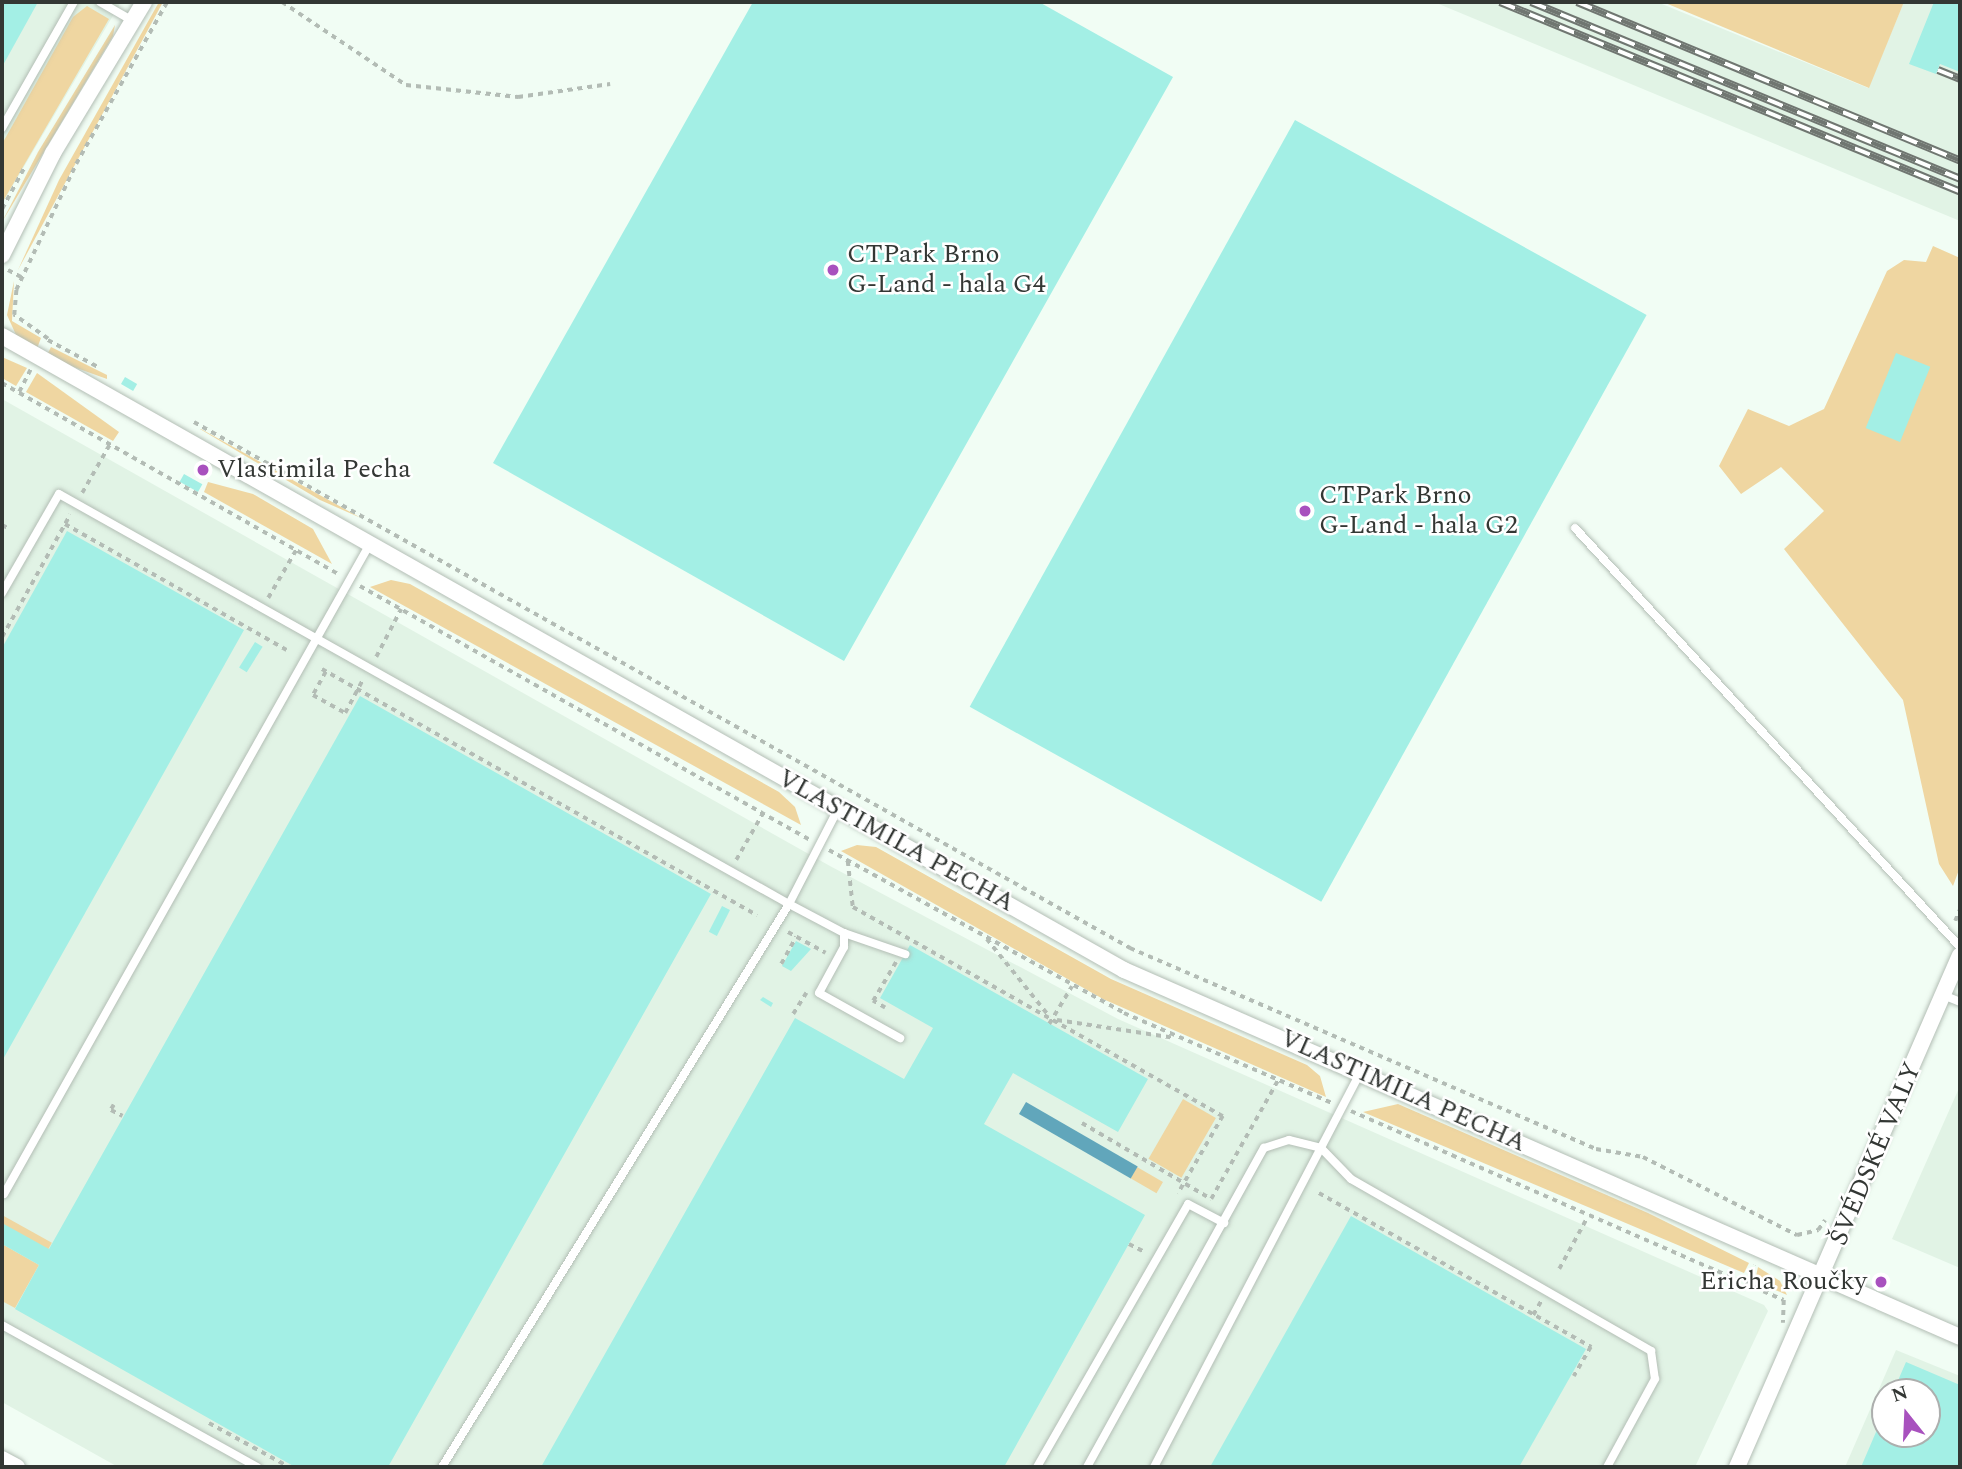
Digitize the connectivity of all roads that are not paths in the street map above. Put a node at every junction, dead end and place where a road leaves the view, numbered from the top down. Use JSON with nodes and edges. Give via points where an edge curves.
{"nodes":[{"id":1,"x":74,"y":2,"type":"edge"},
{"id":2,"x":100,"y":2,"type":"edge"},
{"id":3,"x":145,"y":2,"type":"edge"},
{"id":4,"x":133,"y":21,"type":"junction"},
{"id":5,"x":2,"y":128,"type":"edge"},
{"id":6,"x":2,"y":261,"type":"edge"},
{"id":7,"x":2,"y":336,"type":"edge"},
{"id":8,"x":1574,"y":527,"type":"dead end"},
{"id":9,"x":371,"y":542,"type":"junction"},
{"id":10,"x":2,"y":593,"type":"edge"},
{"id":11,"x":318,"y":636,"type":"junction"},
{"id":12,"x":838,"y":809,"type":"junction"},
{"id":13,"x":789,"y":904,"type":"junction"},
{"id":14,"x":844,"y":933,"type":"junction"},
{"id":15,"x":1960,"y":947,"type":"edge"},
{"id":16,"x":903,"y":954,"type":"road end"},
{"id":17,"x":1960,"y":954,"type":"edge"},
{"id":18,"x":1943,"y":995,"type":"junction"},
{"id":19,"x":1960,"y":1002,"type":"edge"},
{"id":20,"x":900,"y":1038,"type":"dead end"},
{"id":21,"x":1360,"y":1073,"type":"junction"},
{"id":22,"x":1321,"y":1148,"type":"junction"},
{"id":23,"x":4,"y":1194,"type":"dead end"},
{"id":24,"x":1224,"y":1223,"type":"junction"},
{"id":25,"x":1825,"y":1275,"type":"junction"},
{"id":26,"x":2,"y":1325,"type":"edge"},
{"id":27,"x":1960,"y":1338,"type":"edge"},
{"id":28,"x":2,"y":1459,"type":"edge"},
{"id":29,"x":17,"y":1467,"type":"edge"},
{"id":30,"x":257,"y":1467,"type":"edge"},
{"id":31,"x":442,"y":1467,"type":"edge"},
{"id":32,"x":1037,"y":1467,"type":"edge"},
{"id":33,"x":1087,"y":1467,"type":"edge"},
{"id":34,"x":1154,"y":1467,"type":"edge"},
{"id":35,"x":1607,"y":1467,"type":"edge"},
{"id":36,"x":1737,"y":1467,"type":"edge"}],
"edges":[{"from":1,"to":5,"type":"lane"},
{"from":2,"to":4,"type":"lane"},
{"from":3,"to":4,"type":"street"},
{"from":4,"to":6,"type":"street","via":[[53,153]]},
{"from":7,"to":9,"type":"street","name":"VLASTIMILA PECHA"},
{"from":8,"to":15,"type":"lane"},
{"from":9,"to":11,"type":"lane"},
{"from":9,"to":12,"type":"street","name":"VLASTIMILA PECHA"},
{"from":10,"to":11,"type":"lane","via":[[59,494]]},
{"from":11,"to":13,"type":"lane"},
{"from":11,"to":23,"type":"lane"},
{"from":12,"to":13,"type":"lane"},
{"from":12,"to":21,"type":"street","name":"VLASTIMILA PECHA","via":[[1124,970]]},
{"from":13,"to":14,"type":"lane"},
{"from":13,"to":31,"type":"lane"},
{"from":14,"to":16,"type":"lane"},
{"from":14,"to":20,"type":"lane","via":[[844,947],[818,993]]},
{"from":17,"to":18,"type":"street","name":"ŠVÉDSKÉ VALY"},
{"from":18,"to":19,"type":"lane"},
{"from":18,"to":25,"type":"street","name":"ŠVÉDSKÉ VALY"},
{"from":21,"to":22,"type":"lane"},
{"from":21,"to":25,"type":"street","name":"VLASTIMILA PECHA"},
{"from":22,"to":24,"type":"lane","via":[[1289,1140],[1264,1149]]},
{"from":22,"to":34,"type":"lane"},
{"from":22,"to":35,"type":"lane","via":[[1352,1179],[1651,1351],[1655,1379]]},
{"from":24,"to":32,"type":"lane","via":[[1188,1204]]},
{"from":24,"to":33,"type":"lane"},
{"from":25,"to":27,"type":"street"},
{"from":25,"to":36,"type":"street","name":"ŠVÉDSKÉ VALY"},
{"from":26,"to":30,"type":"lane"},
{"from":28,"to":29,"type":"street"}]}
